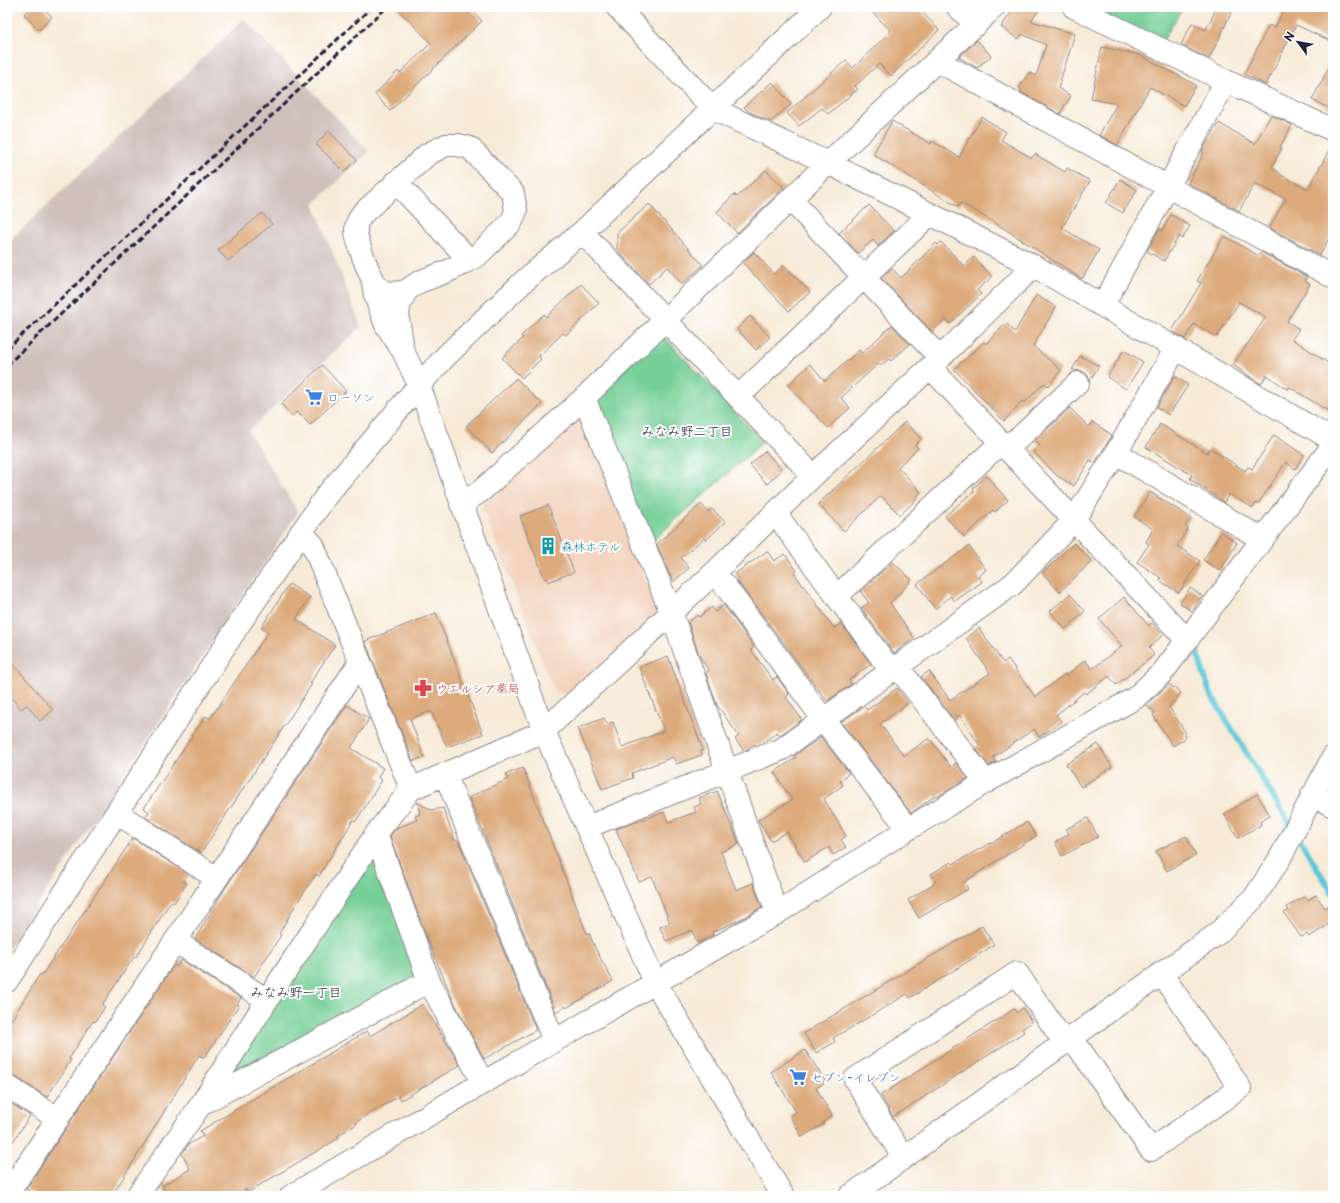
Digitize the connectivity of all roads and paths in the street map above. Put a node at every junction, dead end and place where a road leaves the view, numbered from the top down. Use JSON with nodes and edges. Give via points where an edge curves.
{"nodes":[{"id":1,"x":820,"y":7,"type":"edge"},
{"id":2,"x":958,"y":7,"type":"edge"},
{"id":3,"x":994,"y":7,"type":"edge"},
{"id":4,"x":1074,"y":7,"type":"edge"},
{"id":5,"x":627,"y":10,"type":"edge"},
{"id":6,"x":976,"y":25,"type":"junction"},
{"id":7,"x":938,"y":61,"type":"junction"},
{"id":8,"x":1226,"y":81,"type":"junction"},
{"id":9,"x":713,"y":109,"type":"junction"},
{"id":10,"x":1333,"y":130,"type":"edge"},
{"id":11,"x":828,"y":163,"type":"junction"},
{"id":12,"x":396,"y":182,"type":"junction"},
{"id":13,"x":1168,"y":188,"type":"junction"},
{"id":14,"x":790,"y":199,"type":"junction"},
{"id":15,"x":930,"y":214,"type":"junction"},
{"id":16,"x":582,"y":232,"type":"junction"},
{"id":17,"x":461,"y":264,"type":"junction"},
{"id":18,"x":1034,"y":266,"type":"junction"},
{"id":19,"x":864,"y":276,"type":"junction"},
{"id":20,"x":372,"y":277,"type":"junction"},
{"id":21,"x":1333,"y":277,"type":"edge"},
{"id":22,"x":406,"y":291,"type":"junction"},
{"id":23,"x":1103,"y":305,"type":"junction"},
{"id":24,"x":664,"y":319,"type":"junction"},
{"id":25,"x":1176,"y":348,"type":"junction"},
{"id":26,"x":404,"y":353,"type":"junction"},
{"id":27,"x":935,"y":363,"type":"junction"},
{"id":28,"x":1078,"y":383,"type":"dead end"},
{"id":29,"x":419,"y":385,"type":"junction"},
{"id":30,"x":738,"y":397,"type":"junction"},
{"id":31,"x":584,"y":398,"type":"junction"},
{"id":32,"x":1333,"y":440,"type":"edge"},
{"id":33,"x":1333,"y":445,"type":"edge"},
{"id":34,"x":1003,"y":446,"type":"junction"},
{"id":35,"x":1116,"y":453,"type":"junction"},
{"id":36,"x":813,"y":476,"type":"junction"},
{"id":37,"x":461,"y":504,"type":"junction"},
{"id":38,"x":776,"y":514,"type":"junction"},
{"id":39,"x":1074,"y":520,"type":"junction"},
{"id":40,"x":301,"y":532,"type":"junction"},
{"id":41,"x":1262,"y":538,"type":"junction"},
{"id":42,"x":715,"y":572,"type":"junction"},
{"id":43,"x":837,"y":596,"type":"junction"},
{"id":44,"x":671,"y":612,"type":"junction"},
{"id":45,"x":1187,"y":640,"type":"junction"},
{"id":46,"x":360,"y":662,"type":"junction"},
{"id":47,"x":893,"y":668,"type":"junction"},
{"id":48,"x":823,"y":719,"type":"junction"},
{"id":49,"x":544,"y":730,"type":"junction"},
{"id":50,"x":1333,"y":757,"type":"edge"},
{"id":51,"x":727,"y":771,"type":"junction"},
{"id":52,"x":445,"y":774,"type":"junction"},
{"id":53,"x":986,"y":782,"type":"junction"},
{"id":54,"x":411,"y":789,"type":"junction"},
{"id":55,"x":1312,"y":795,"type":"junction"},
{"id":56,"x":1333,"y":806,"type":"edge"},
{"id":57,"x":117,"y":813,"type":"junction"},
{"id":58,"x":587,"y":827,"type":"junction"},
{"id":59,"x":908,"y":829,"type":"junction"},
{"id":60,"x":376,"y":834,"type":"junction"},
{"id":61,"x":216,"y":878,"type":"junction"},
{"id":62,"x":777,"y":913,"type":"junction"},
{"id":63,"x":175,"y":941,"type":"junction"},
{"id":64,"x":1161,"y":973,"type":"junction"},
{"id":65,"x":7,"y":981,"type":"edge"},
{"id":66,"x":429,"y":981,"type":"junction"},
{"id":67,"x":656,"y":982,"type":"junction"},
{"id":68,"x":267,"y":1000,"type":"junction"},
{"id":69,"x":1068,"y":1039,"type":"junction"},
{"id":70,"x":554,"y":1041,"type":"junction"},
{"id":71,"x":483,"y":1083,"type":"junction"},
{"id":72,"x":7,"y":1086,"type":"edge"},
{"id":73,"x":202,"y":1103,"type":"junction"},
{"id":74,"x":58,"y":1119,"type":"junction"},
{"id":75,"x":903,"y":1157,"type":"junction"},
{"id":76,"x":16,"y":1192,"type":"edge"},
{"id":77,"x":137,"y":1196,"type":"edge"},
{"id":78,"x":291,"y":1196,"type":"edge"},
{"id":79,"x":783,"y":1196,"type":"edge"},
{"id":80,"x":850,"y":1196,"type":"edge"}],
"edges":[{"from":1,"to":9,"type":"street"},
{"from":2,"to":6,"type":"street"},
{"from":3,"to":6,"type":"street"},
{"from":4,"to":8,"type":"street"},
{"from":5,"to":9,"type":"street"},
{"from":6,"to":7,"type":"street"},
{"from":7,"to":11,"type":"street"},
{"from":7,"to":13,"type":"street"},
{"from":8,"to":10,"type":"street"},
{"from":8,"to":13,"type":"street"},
{"from":9,"to":11,"type":"street"},
{"from":9,"to":16,"type":"street"},
{"from":11,"to":14,"type":"street"},
{"from":11,"to":15,"type":"street"},
{"from":12,"to":17,"type":"street","via":[[462,252]]},
{"from":12,"to":17,"type":"street","via":[[435,149],[446,145],[458,145],[470,148],[513,193],[516,211],[511,223],[477,256]]},
{"from":12,"to":20,"type":"street","via":[[362,214],[355,229]]},
{"from":13,"to":21,"type":"street"},
{"from":13,"to":23,"type":"street"},
{"from":14,"to":19,"type":"street"},
{"from":14,"to":24,"type":"street"},
{"from":15,"to":18,"type":"street"},
{"from":15,"to":19,"type":"street"},
{"from":16,"to":24,"type":"street"},
{"from":16,"to":29,"type":"street","via":[[523,282]]},
{"from":17,"to":22,"type":"street","via":[[418,282]]},
{"from":18,"to":23,"type":"street"},
{"from":18,"to":27,"type":"street"},
{"from":19,"to":27,"type":"street"},
{"from":19,"to":30,"type":"street"},
{"from":20,"to":22,"type":"street","via":[[379,289],[392,293]]},
{"from":20,"to":26,"type":"street","via":[[386,325]]},
{"from":22,"to":26,"type":"street","via":[[399,306],[398,318]]},
{"from":23,"to":25,"type":"street"},
{"from":24,"to":30,"type":"street"},
{"from":24,"to":31,"type":"street"},
{"from":25,"to":32,"type":"street"},
{"from":25,"to":35,"type":"street"},
{"from":26,"to":29,"type":"street"},
{"from":27,"to":34,"type":"street"},
{"from":27,"to":36,"type":"street"},
{"from":28,"to":34,"type":"street","via":[[1018,438]]},
{"from":29,"to":37,"type":"street"},
{"from":29,"to":40,"type":"street","via":[[326,496]]},
{"from":30,"to":36,"type":"street"},
{"from":31,"to":37,"type":"street","via":[[481,490]]},
{"from":31,"to":44,"type":"street"},
{"from":33,"to":41,"type":"street"},
{"from":34,"to":39,"type":"street"},
{"from":34,"to":43,"type":"street","via":[[993,450]]},
{"from":35,"to":39,"type":"street"},
{"from":35,"to":41,"type":"street"},
{"from":36,"to":38,"type":"street"},
{"from":37,"to":49,"type":"street"},
{"from":38,"to":42,"type":"street"},
{"from":38,"to":43,"type":"street"},
{"from":39,"to":45,"type":"street"},
{"from":39,"to":47,"type":"street","via":[[1013,584]]},
{"from":40,"to":46,"type":"street","via":[[313,545]]},
{"from":40,"to":57,"type":"street"},
{"from":41,"to":45,"type":"street"},
{"from":42,"to":44,"type":"street"},
{"from":42,"to":48,"type":"street"},
{"from":43,"to":47,"type":"street","via":[[884,662]]},
{"from":44,"to":49,"type":"street"},
{"from":44,"to":51,"type":"street"},
{"from":45,"to":53,"type":"street","via":[[1164,672],[1135,698]]},
{"from":46,"to":54,"type":"street"},
{"from":46,"to":61,"type":"street"},
{"from":47,"to":48,"type":"street"},
{"from":47,"to":53,"type":"street","via":[[904,675]]},
{"from":48,"to":51,"type":"street","via":[[782,749]]},
{"from":48,"to":59,"type":"street"},
{"from":49,"to":52,"type":"street"},
{"from":49,"to":58,"type":"street"},
{"from":50,"to":55,"type":"street"},
{"from":51,"to":58,"type":"street"},
{"from":51,"to":62,"type":"street"},
{"from":52,"to":54,"type":"street"},
{"from":52,"to":70,"type":"street"},
{"from":53,"to":59,"type":"street"},
{"from":54,"to":60,"type":"street"},
{"from":55,"to":56,"type":"street"},
{"from":55,"to":64,"type":"street","via":[[1279,860],[1254,898],[1217,934]]},
{"from":57,"to":61,"type":"street"},
{"from":57,"to":65,"type":"street"},
{"from":58,"to":67,"type":"street"},
{"from":59,"to":62,"type":"street"},
{"from":60,"to":66,"type":"street"},
{"from":60,"to":68,"type":"street"},
{"from":61,"to":63,"type":"street"},
{"from":62,"to":67,"type":"street"},
{"from":63,"to":68,"type":"street"},
{"from":63,"to":74,"type":"street"},
{"from":64,"to":69,"type":"street"},
{"from":64,"to":69,"type":"street","via":[[1240,1088],[1151,1150]]},
{"from":66,"to":71,"type":"street"},
{"from":66,"to":73,"type":"street"},
{"from":67,"to":70,"type":"street"},
{"from":67,"to":79,"type":"street"},
{"from":68,"to":73,"type":"street"},
{"from":69,"to":75,"type":"street"},
{"from":69,"to":75,"type":"street","via":[[1017,973],[855,1079]]},
{"from":70,"to":71,"type":"street"},
{"from":71,"to":78,"type":"street"},
{"from":72,"to":74,"type":"street"},
{"from":73,"to":77,"type":"street"},
{"from":74,"to":76,"type":"street"},
{"from":75,"to":80,"type":"street"}]}
